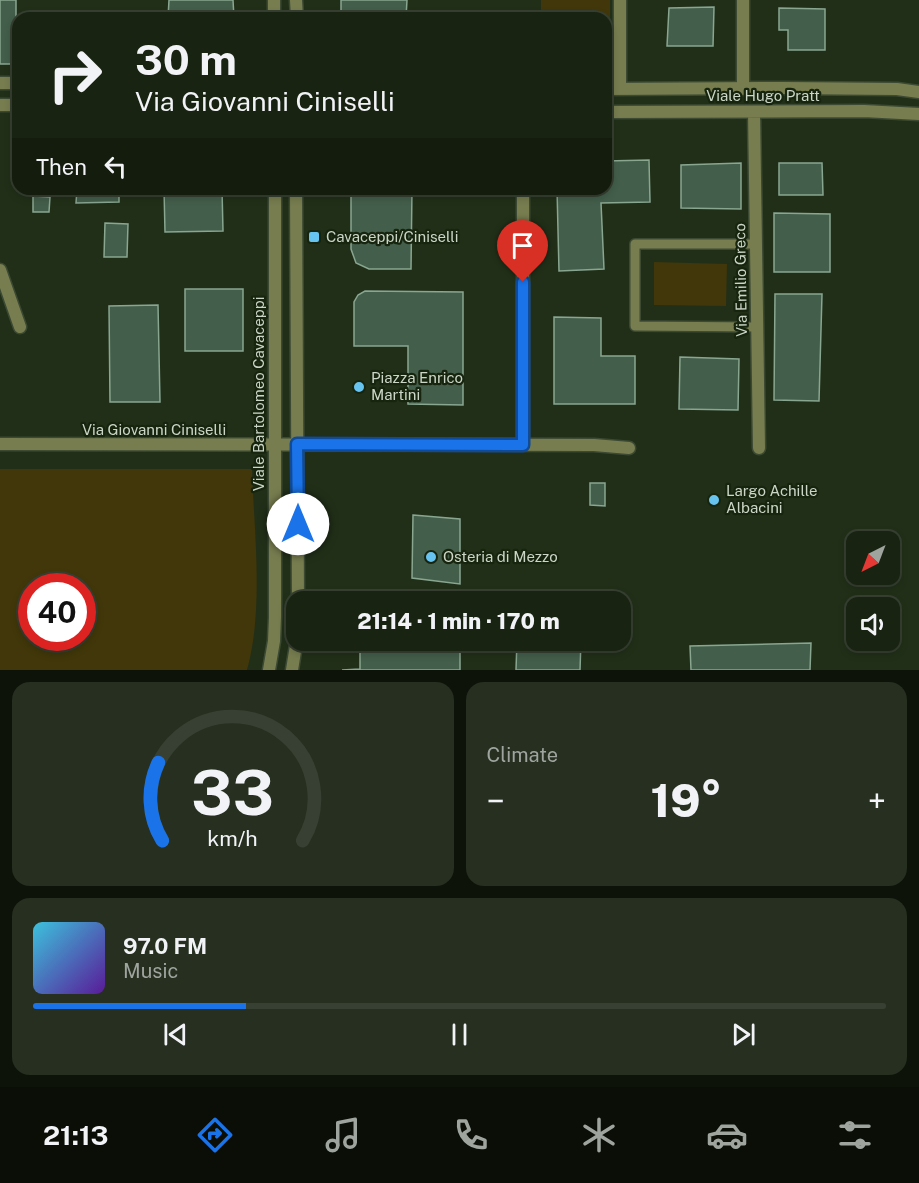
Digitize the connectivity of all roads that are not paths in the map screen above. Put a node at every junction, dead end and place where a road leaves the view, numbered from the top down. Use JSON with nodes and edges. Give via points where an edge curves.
{"nodes":[{"id":1,"x":620,"y":0,"type":"edge"},
{"id":2,"x":743,"y":0,"type":"edge"},
{"id":3,"x":612,"y":89,"type":"edge"},
{"id":4,"x":620,"y":89,"type":"junction"},
{"id":5,"x":743,"y":89,"type":"junction"},
{"id":6,"x":919,"y":92,"type":"edge"},
{"id":7,"x":612,"y":112,"type":"edge"},
{"id":8,"x":754,"y":112,"type":"junction"},
{"id":9,"x":919,"y":114,"type":"edge"},
{"id":10,"x":275,"y":195,"type":"edge"},
{"id":11,"x":296,"y":195,"type":"edge"},
{"id":12,"x":523,"y":195,"type":"edge"},
{"id":13,"x":755,"y":244,"type":"junction"},
{"id":14,"x":0,"y":270,"type":"edge"},
{"id":15,"x":20,"y":327,"type":"dead end"},
{"id":16,"x":757,"y":327,"type":"junction"},
{"id":17,"x":0,"y":444,"type":"edge"},
{"id":18,"x":274,"y":444,"type":"junction"},
{"id":19,"x":297,"y":444,"type":"junction"},
{"id":20,"x":523,"y":445,"type":"junction"},
{"id":21,"x":629,"y":448,"type":"dead end"},
{"id":22,"x":759,"y":448,"type":"dead end"},
{"id":23,"x":298,"y":591,"type":"edge"},
{"id":24,"x":295,"y":651,"type":"edge"},
{"id":25,"x":269,"y":670,"type":"edge"},
{"id":26,"x":292,"y":670,"type":"edge"}],
"edges":[{"from":1,"to":4,"type":"street"},
{"from":2,"to":5,"type":"street"},
{"from":3,"to":4,"type":"street","name":"Viale Hugo Pratt"},
{"from":4,"to":5,"type":"street","name":"Viale Hugo Pratt"},
{"from":5,"to":6,"type":"street","name":"Viale Hugo Pratt"},
{"from":7,"to":8,"type":"street","name":"Viale Hugo Pratt"},
{"from":8,"to":9,"type":"street","name":"Viale Hugo Pratt"},
{"from":8,"to":13,"type":"street","name":"Via Emilio Greco"},
{"from":10,"to":18,"type":"street","name":"Viale Bartolomeo Cavaceppi"},
{"from":11,"to":19,"type":"street"},
{"from":12,"to":20,"type":"street"},
{"from":13,"to":16,"type":"street","name":"Via Emilio Greco"},
{"from":13,"to":16,"type":"lane","via":[[635,244],[635,326]]},
{"from":14,"to":15,"type":"street"},
{"from":16,"to":22,"type":"street","name":"Via Emilio Greco"},
{"from":17,"to":18,"type":"street","name":"Via Giovanni Ciniselli"},
{"from":18,"to":19,"type":"street"},
{"from":18,"to":25,"type":"street","name":"Viale Bartolomeo Cavaceppi","via":[[275,617]]},
{"from":19,"to":20,"type":"street"},
{"from":19,"to":23,"type":"street"},
{"from":20,"to":21,"type":"street"},
{"from":24,"to":26,"type":"street"}]}
